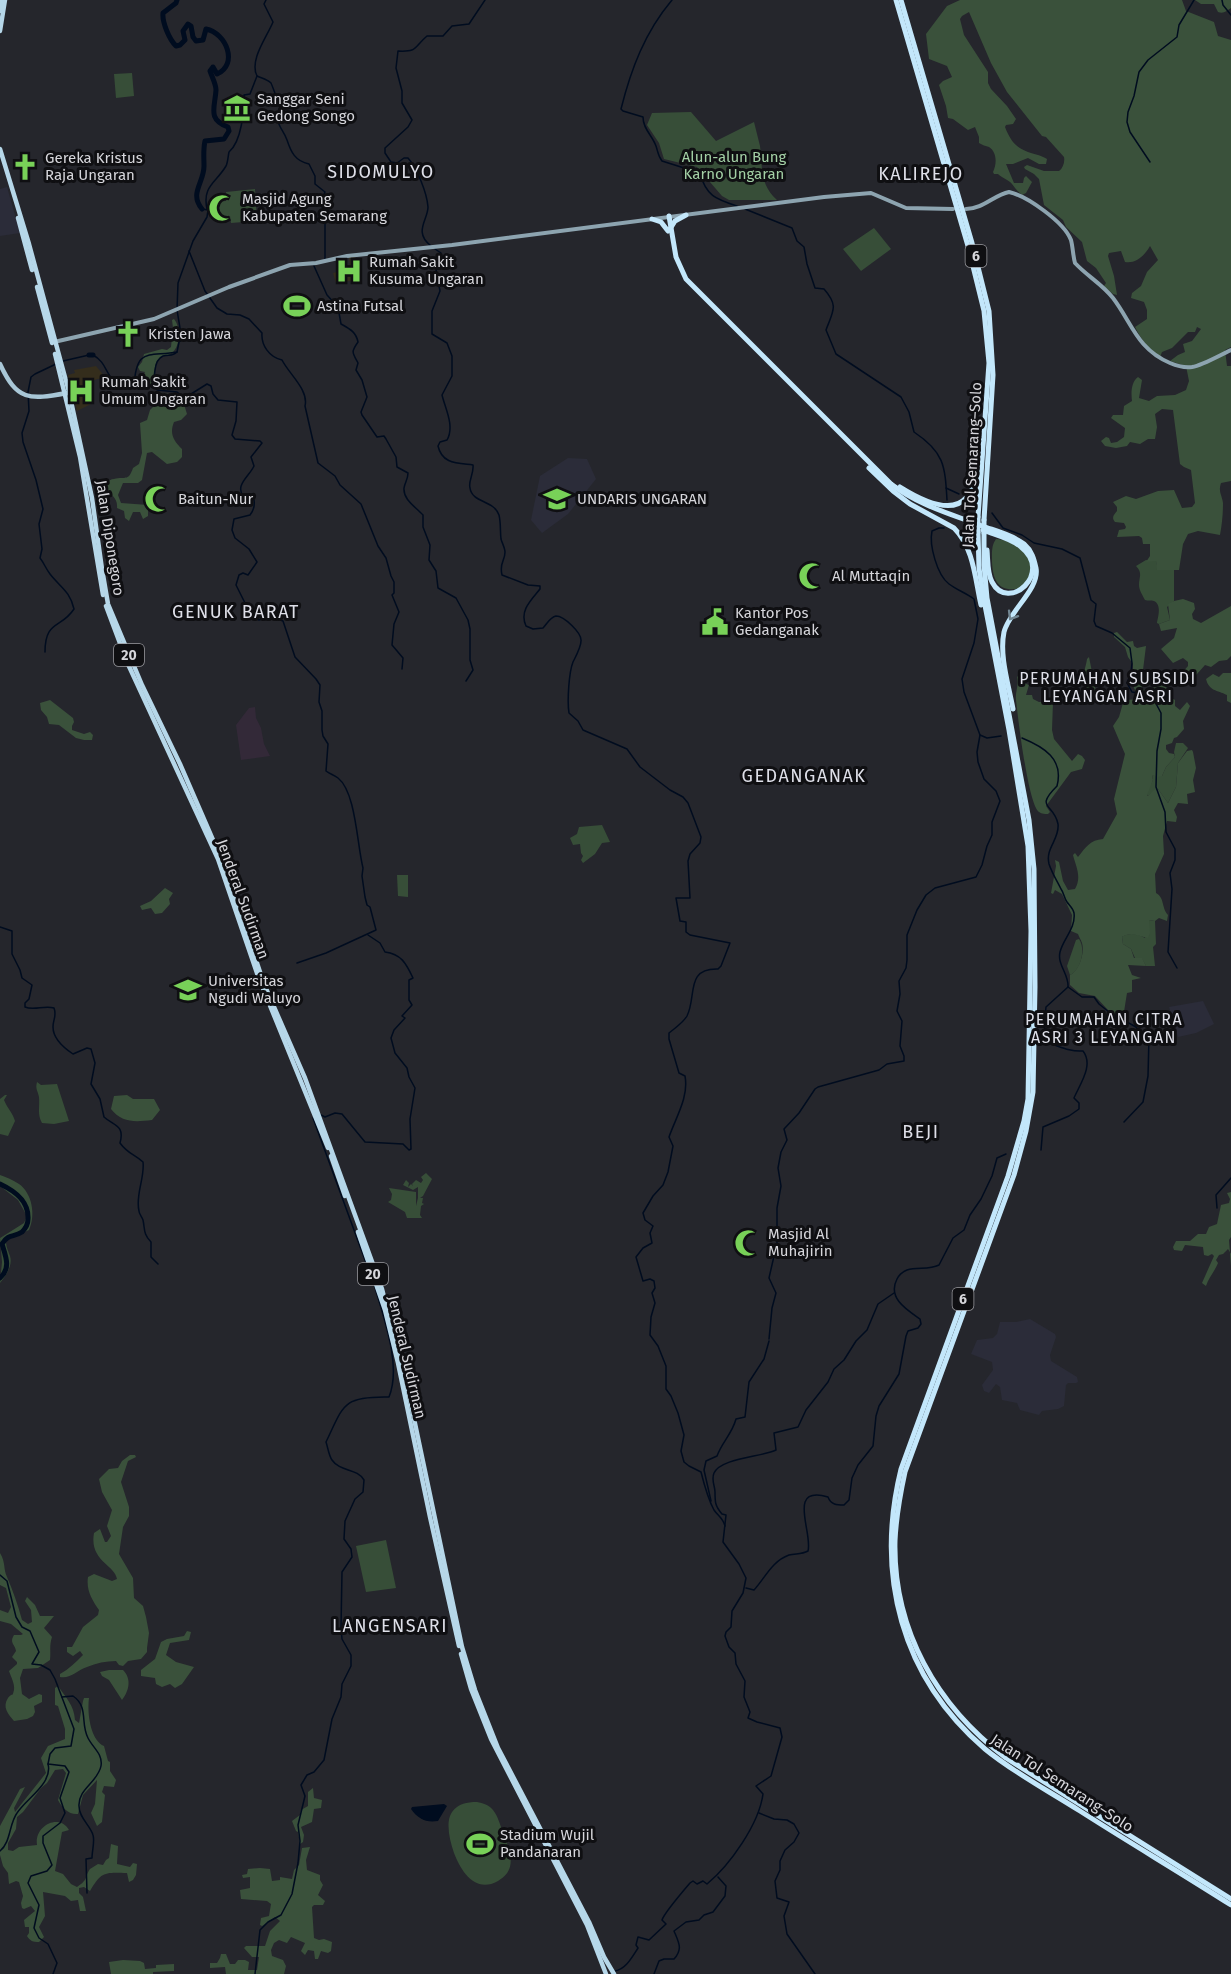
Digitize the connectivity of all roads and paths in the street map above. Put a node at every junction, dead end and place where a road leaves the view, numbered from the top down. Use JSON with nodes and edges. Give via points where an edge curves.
{"nodes":[{"id":1,"x":3,"y":0,"type":"edge"},
{"id":2,"x":898,"y":0,"type":"edge"},
{"id":3,"x":0,"y":11,"type":"edge"},
{"id":4,"x":0,"y":31,"type":"edge"},
{"id":5,"x":920,"y":49,"type":"dead end"},
{"id":6,"x":924,"y":78,"type":"junction"},
{"id":7,"x":924,"y":106,"type":"dead end"},
{"id":8,"x":929,"y":114,"type":"junction"},
{"id":9,"x":0,"y":149,"type":"edge"},
{"id":10,"x":0,"y":158,"type":"edge"},
{"id":11,"x":14,"y":200,"type":"junction"},
{"id":12,"x":953,"y":209,"type":"dead end"},
{"id":13,"x":966,"y":209,"type":"dead end"},
{"id":14,"x":686,"y":214,"type":"junction"},
{"id":15,"x":667,"y":217,"type":"junction"},
{"id":16,"x":652,"y":219,"type":"junction"},
{"id":17,"x":669,"y":230,"type":"junction"},
{"id":18,"x":53,"y":342,"type":"junction"},
{"id":19,"x":1231,"y":350,"type":"edge"},
{"id":20,"x":0,"y":364,"type":"edge"},
{"id":21,"x":67,"y":393,"type":"junction"},
{"id":22,"x":985,"y":427,"type":"junction"},
{"id":23,"x":870,"y":464,"type":"junction"},
{"id":24,"x":893,"y":491,"type":"junction"},
{"id":25,"x":981,"y":518,"type":"junction"},
{"id":26,"x":982,"y":533,"type":"junction"},
{"id":27,"x":96,"y":540,"type":"junction"},
{"id":28,"x":989,"y":630,"type":"junction"},
{"id":29,"x":150,"y":705,"type":"junction"},
{"id":30,"x":1017,"y":750,"type":"junction"},
{"id":31,"x":202,"y":819,"type":"joint"},
{"id":32,"x":254,"y":959,"type":"junction"},
{"id":33,"x":322,"y":1130,"type":"junction"},
{"id":34,"x":342,"y":1183,"type":"junction"},
{"id":35,"x":1231,"y":1899,"type":"edge"},
{"id":36,"x":1231,"y":1905,"type":"edge"},
{"id":37,"x":613,"y":1973,"type":"edge"},
{"id":38,"x":606,"y":1974,"type":"edge"}],
"edges":[{"from":1,"to":3,"type":"highway"},
{"from":1,"to":4,"type":"highway"},
{"from":2,"to":6,"type":"highway","name":"Jalan Tol Semarang–Solo","number":"6"},
{"from":2,"to":8,"type":"highway","name":"Jalan Tol Semarang–Solo","number":"6"},
{"from":5,"to":6,"type":"highway"},
{"from":6,"to":25,"type":"highway","name":"Jalan Tol Semarang–Solo","number":"6","via":[[989,311],[993,375]]},
{"from":7,"to":8,"type":"highway"},
{"from":8,"to":22,"type":"highway","name":"Jalan Tol Semarang–Solo","number":"6","via":[[984,311],[989,363]]},
{"from":9,"to":11,"type":"highway","name":"Jalan Diponegoro","number":"20"},
{"from":10,"to":11,"type":"highway","name":"Jalan Diponegoro","number":"20"},
{"from":11,"to":18,"type":"highway","name":"Jalan Diponegoro","number":"20"},
{"from":12,"to":14,"type":"main road","via":[[906,208],[866,193]]},
{"from":13,"to":19,"type":"main road","via":[[979,207],[1006,192],[1032,203],[1062,227],[1070,238],[1077,268],[1106,289],[1140,342],[1160,359],[1192,367]]},
{"from":14,"to":15,"type":"main road"},
{"from":14,"to":17,"type":"highway"},
{"from":15,"to":16,"type":"main road"},
{"from":15,"to":17,"type":"highway"},
{"from":16,"to":17,"type":"highway"},
{"from":16,"to":18,"type":"main road","via":[[286,266],[145,321]]},
{"from":17,"to":23,"type":"highway","via":[[686,279]]},
{"from":17,"to":24,"type":"highway","via":[[675,267],[690,288]]},
{"from":18,"to":21,"type":"highway","name":"Jalan Diponegoro","number":"20"},
{"from":20,"to":21,"type":"main road","via":[[17,392],[29,397]]},
{"from":21,"to":27,"type":"highway","name":"Jalan Diponegoro","number":"20"},
{"from":22,"to":23,"type":"highway","via":[[974,485],[965,500],[955,504],[942,505],[910,493]]},
{"from":22,"to":25,"type":"highway","name":"Jalan Tol Semarang–Solo","number":"6"},
{"from":23,"to":30,"type":"highway","one_way":true,"via":[[903,494],[1014,538],[1026,545],[1034,557],[1034,583],[1003,636]]},
{"from":24,"to":26,"type":"highway","via":[[927,509],[1018,544],[1028,554],[1032,567],[1029,583],[1022,590],[1009,593],[992,583]]},
{"from":24,"to":28,"type":"highway","via":[[954,528],[966,542]]},
{"from":25,"to":26,"type":"highway","name":"Jalan Tol Semarang–Solo","number":"6","bridge":true},
{"from":26,"to":28,"type":"highway","name":"Jalan Tol Semarang–Solo","number":"6","via":[[979,568]]},
{"from":26,"to":30,"type":"highway","name":"Jalan Tol Semarang–Solo","number":"6","via":[[987,598]]},
{"from":27,"to":29,"type":"highway","name":"Jalan Diponegoro","number":"20","via":[[108,604]]},
{"from":27,"to":29,"type":"highway","name":"Jalan Diponegoro","number":"20","via":[[105,604]]},
{"from":28,"to":36,"type":"highway","name":"Jalan Tol Semarang–Solo","number":"6","via":[[1028,846],[1028,1098],[1008,1176],[901,1469],[890,1540],[895,1594],[904,1632],[925,1676],[945,1707],[986,1750]]},
{"from":29,"to":31,"type":"highway","name":"Jalan Diponegoro","number":"20"},
{"from":30,"to":35,"type":"highway","name":"Jalan Tol Semarang–Solo","number":"6","via":[[1035,882],[1035,1048],[1030,1111],[1014,1175],[905,1472],[895,1542],[900,1591],[919,1654],[947,1702],[973,1731],[1006,1758]]},
{"from":31,"to":32,"type":"highway","name":"Jenderal Sudirman","number":"20"},
{"from":32,"to":33,"type":"highway","name":"Jenderal Sudirman","number":"20"},
{"from":32,"to":33,"type":"highway","name":"Jenderal Sudirman","number":"20"},
{"from":33,"to":34,"type":"highway","name":"Jenderal Sudirman","number":"20"},
{"from":34,"to":37,"type":"highway","name":"Jenderal Sudirman","number":"20","via":[[392,1322],[462,1647],[475,1690],[502,1755]]},
{"from":34,"to":38,"type":"highway","name":"Jenderal Sudirman","number":"20","via":[[392,1337],[469,1681],[490,1739],[587,1925]]}]}
